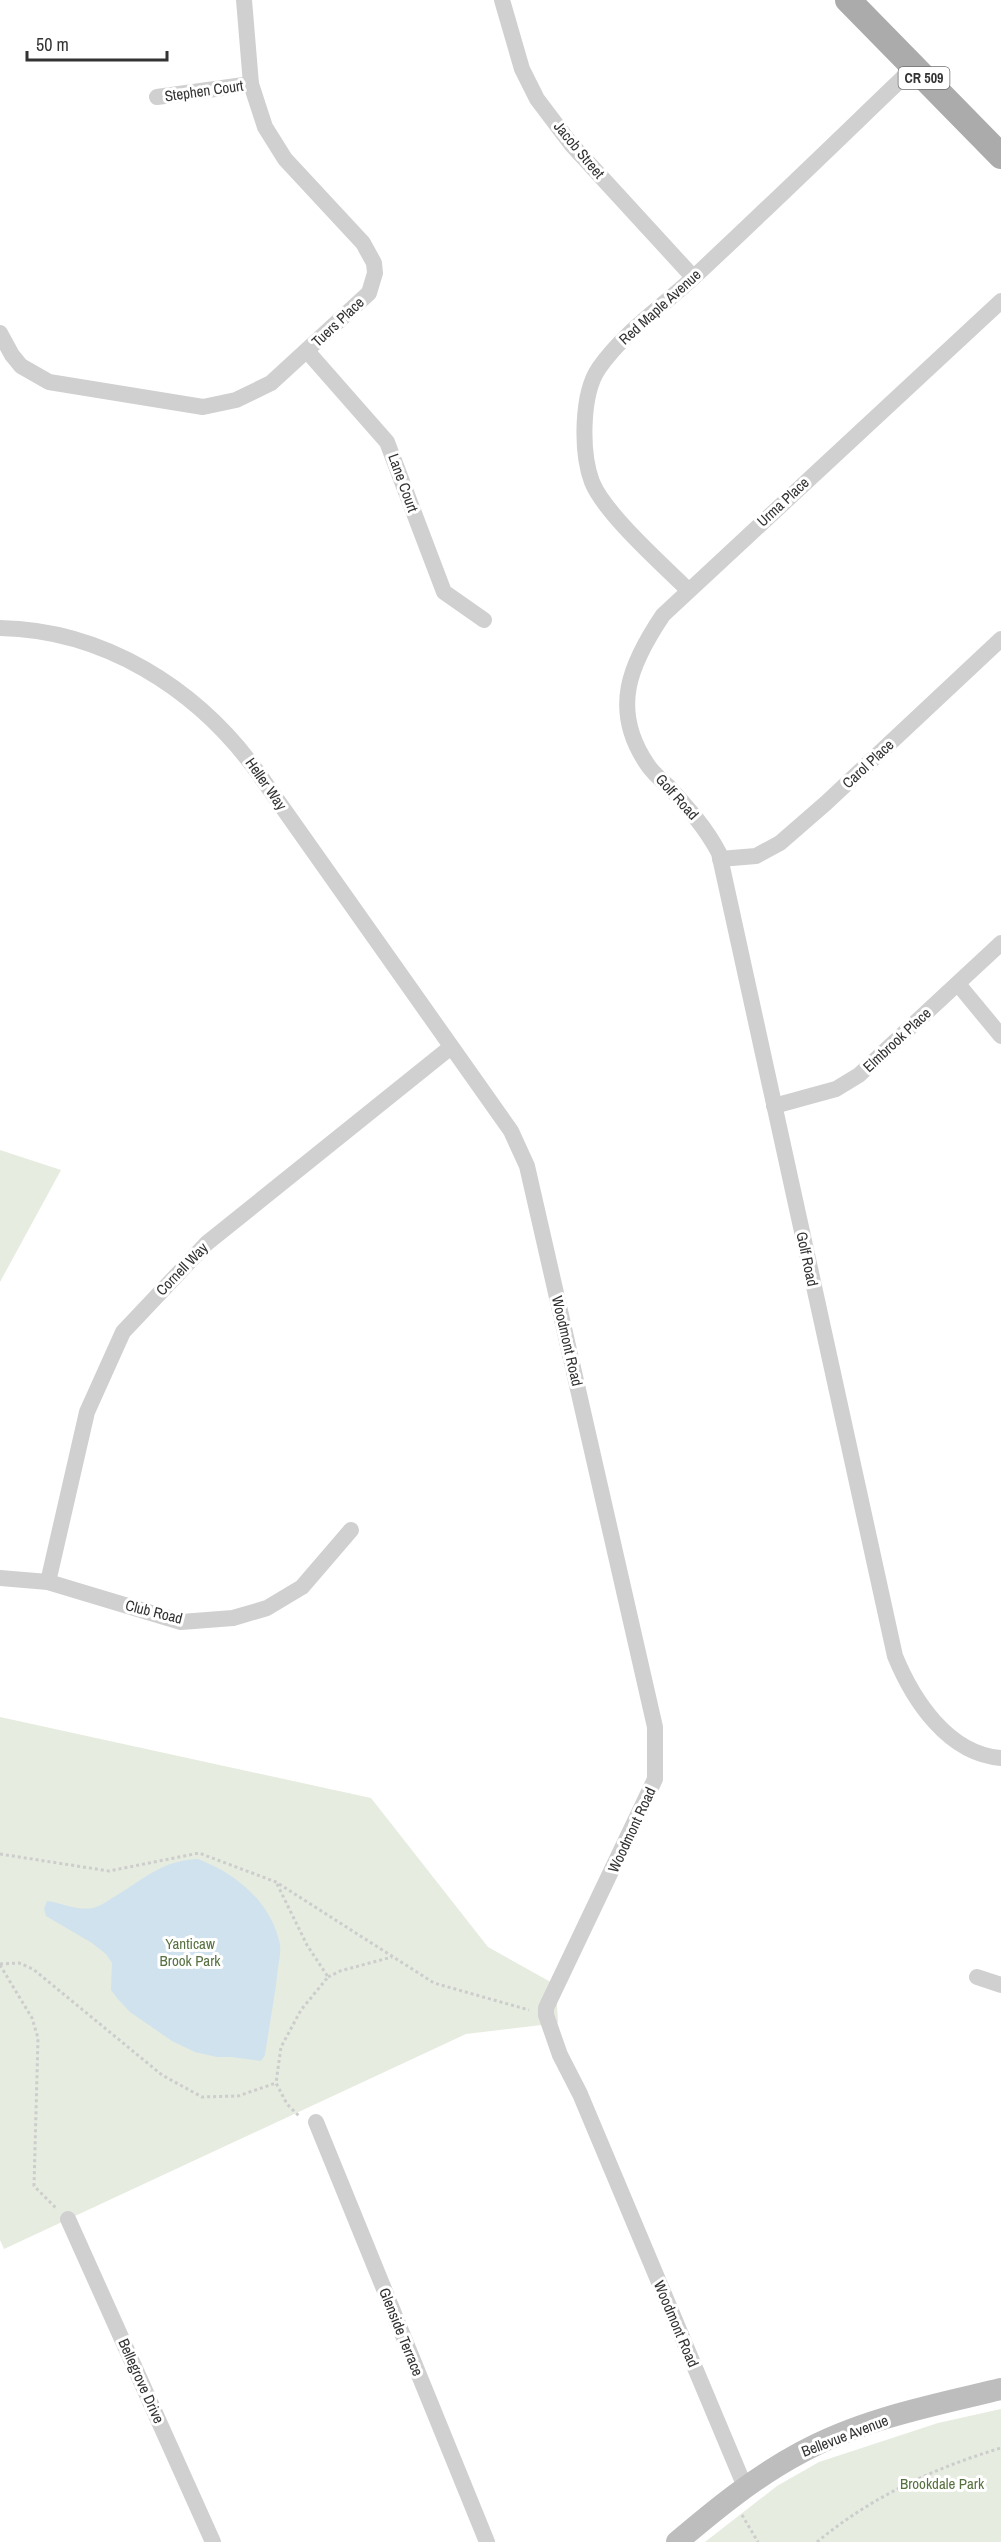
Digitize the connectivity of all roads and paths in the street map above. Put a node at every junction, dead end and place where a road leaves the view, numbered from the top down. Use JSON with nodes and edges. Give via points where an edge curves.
{"nodes":[{"id":1,"x":244,"y":0,"type":"edge"},
{"id":2,"x":502,"y":0,"type":"edge"},
{"id":3,"x":848,"y":0,"type":"edge"},
{"id":4,"x":914,"y":67,"type":"junction"},
{"id":5,"x":251,"y":84,"type":"junction"},
{"id":6,"x":157,"y":97,"type":"dead end"},
{"id":7,"x":1001,"y":156,"type":"edge"},
{"id":8,"x":693,"y":278,"type":"junction"},
{"id":9,"x":1001,"y":301,"type":"edge"},
{"id":10,"x":0,"y":333,"type":"edge"},
{"id":11,"x":308,"y":351,"type":"junction"},
{"id":12,"x":688,"y":590,"type":"junction"},
{"id":13,"x":484,"y":620,"type":"dead end"},
{"id":14,"x":0,"y":628,"type":"edge"},
{"id":15,"x":1001,"y":639,"type":"edge"},
{"id":16,"x":633,"y":737,"type":"joint"},
{"id":17,"x":720,"y":859,"type":"junction"},
{"id":18,"x":1001,"y":943,"type":"edge"},
{"id":19,"x":958,"y":984,"type":"junction"},
{"id":20,"x":1001,"y":1036,"type":"edge"},
{"id":21,"x":451,"y":1047,"type":"junction"},
{"id":22,"x":774,"y":1106,"type":"junction"},
{"id":23,"x":351,"y":1530,"type":"dead end"},
{"id":24,"x":0,"y":1578,"type":"edge"},
{"id":25,"x":48,"y":1582,"type":"junction"},
{"id":26,"x":1001,"y":1758,"type":"edge"},
{"id":27,"x":0,"y":1854,"type":"edge"},
{"id":28,"x":276,"y":1882,"type":"junction"},
{"id":29,"x":393,"y":1957,"type":"junction"},
{"id":30,"x":0,"y":1965,"type":"edge"},
{"id":31,"x":328,"y":1977,"type":"junction"},
{"id":32,"x":977,"y":1977,"type":"dead end"},
{"id":33,"x":1001,"y":1985,"type":"edge"},
{"id":34,"x":546,"y":2015,"type":"junction"},
{"id":35,"x":276,"y":2082,"type":"junction"},
{"id":36,"x":316,"y":2122,"type":"joint"},
{"id":37,"x":68,"y":2219,"type":"joint"},
{"id":38,"x":1001,"y":2389,"type":"edge"},
{"id":39,"x":1001,"y":2448,"type":"edge"},
{"id":40,"x":745,"y":2487,"type":"junction"},
{"id":41,"x":741,"y":2514,"type":"dead end"},
{"id":42,"x":213,"y":2542,"type":"edge"},
{"id":43,"x":487,"y":2542,"type":"edge"},
{"id":44,"x":677,"y":2542,"type":"edge"},
{"id":45,"x":758,"y":2542,"type":"edge"},
{"id":46,"x":818,"y":2542,"type":"edge"}],
"edges":[{"from":1,"to":5,"type":"street","name":"Tuers Place"},
{"from":2,"to":8,"type":"street","name":"Jacob Street","via":[[522,69],[537,99],[571,144]]},
{"from":3,"to":4,"type":"main road","number":"CR 509"},
{"from":4,"to":7,"type":"main road","number":"CR 509"},
{"from":4,"to":8,"type":"street","name":"Red Maple Avenue"},
{"from":5,"to":6,"type":"street","name":"Stephen Court"},
{"from":5,"to":11,"type":"street","name":"Tuers Place","via":[[273,144],[363,243],[374,263],[374,282],[369,293]]},
{"from":8,"to":12,"type":"street","name":"Red Maple Avenue","via":[[621,341],[598,369],[589,391],[585,453],[592,483],[611,512]]},
{"from":9,"to":12,"type":"street","name":"Urma Place"},
{"from":10,"to":11,"type":"street","name":"Tuers Place","via":[[21,366],[39,378],[61,386],[203,407],[254,392]]},
{"from":11,"to":13,"type":"street","name":"Lane Court","via":[[387,442],[444,592]]},
{"from":12,"to":16,"type":"street","name":"Urma Place","via":[[663,615],[642,645],[629,678],[626,706]]},
{"from":14,"to":21,"type":"street","name":"Heller Way","via":[[38,631],[104,649],[165,680],[218,723],[256,770]]},
{"from":15,"to":17,"type":"street","name":"Carol Place","via":[[780,843],[756,856]]},
{"from":16,"to":17,"type":"street","name":"Golf Road","via":[[647,764],[710,834]]},
{"from":17,"to":22,"type":"street","name":"Golf Road"},
{"from":18,"to":19,"type":"street","name":"Elmbrook Place"},
{"from":19,"to":20,"type":"street"},
{"from":19,"to":22,"type":"street","name":"Elmbrook Place","via":[[859,1075],[836,1089]]},
{"from":21,"to":25,"type":"street","name":"Cornell Way","via":[[207,1242],[123,1332],[87,1412]]},
{"from":21,"to":34,"type":"street","name":"Woodmont Road","via":[[511,1131],[527,1166],[656,1727],[655,1779]]},
{"from":22,"to":26,"type":"street","name":"Golf Road","via":[[895,1656],[912,1690],[941,1727],[978,1753]]},
{"from":23,"to":25,"type":"street","name":"Club Road","via":[[302,1587],[267,1608],[233,1618],[181,1622]]},
{"from":24,"to":25,"type":"street","name":"Club Road"},
{"from":27,"to":28,"type":"path","via":[[109,1871],[199,1853]]},
{"from":28,"to":29,"type":"path"},
{"from":28,"to":31,"type":"path","via":[[307,1945]]},
{"from":29,"to":31,"type":"path"},
{"from":29,"to":34,"type":"path","via":[[434,1983]]},
{"from":30,"to":35,"type":"path","via":[[19,1963],[33,1969],[162,2075],[202,2097],[238,2096]]},
{"from":30,"to":37,"type":"path","via":[[32,2018],[38,2038],[34,2186]]},
{"from":31,"to":35,"type":"path","via":[[301,2010],[281,2048]]},
{"from":32,"to":33,"type":"street"},
{"from":34,"to":40,"type":"street","name":"Woodmont Road"},
{"from":35,"to":36,"type":"path","via":[[287,2104],[303,2120]]},
{"from":36,"to":43,"type":"street","name":"Glenside Terrace"},
{"from":37,"to":42,"type":"street","name":"Bellegrove Drive"},
{"from":38,"to":40,"type":"street","name":"Bellevue Avenue","via":[[855,2429],[800,2452]]},
{"from":39,"to":46,"type":"path","via":[[942,2467],[885,2494]]},
{"from":40,"to":44,"type":"street","name":"Bellevue Avenue"},
{"from":41,"to":45,"type":"path"}]}
